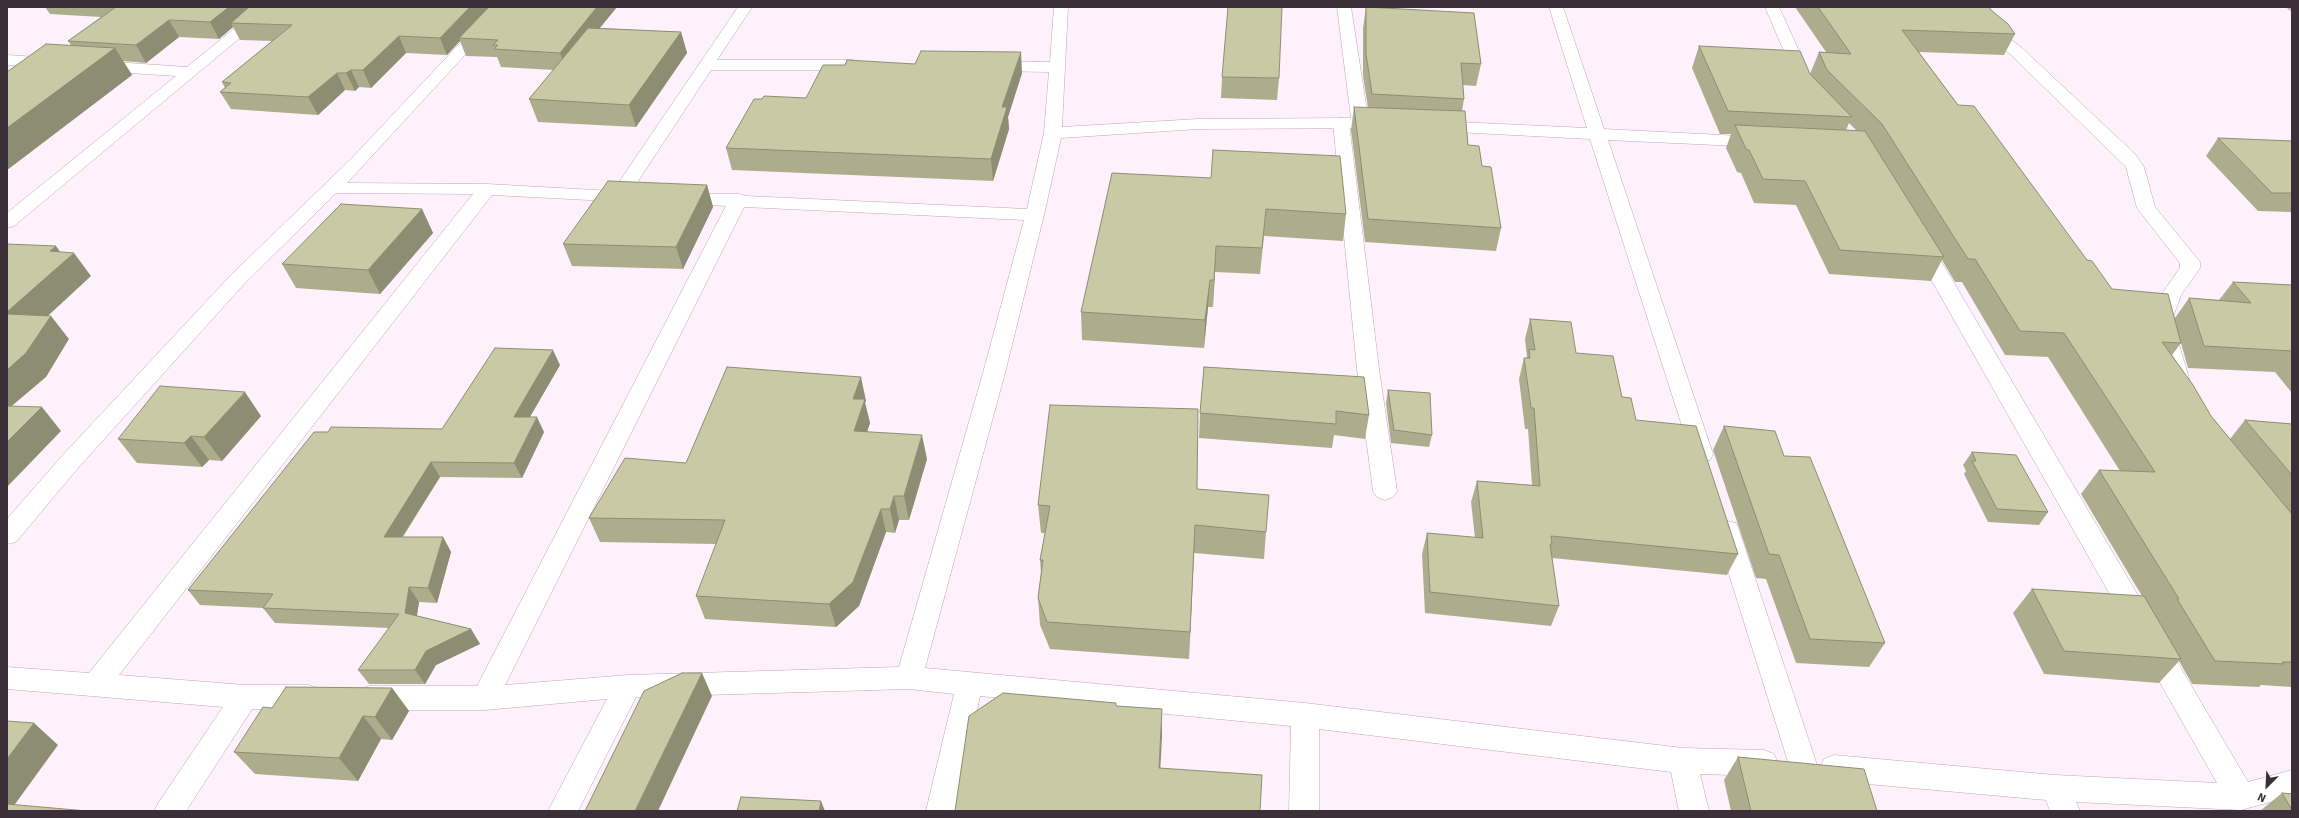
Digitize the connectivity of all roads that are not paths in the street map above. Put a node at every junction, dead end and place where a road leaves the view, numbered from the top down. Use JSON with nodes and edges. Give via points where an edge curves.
{"nodes":[{"id":1,"x":270,"y":7,"type":"edge"},
{"id":2,"x":502,"y":7,"type":"edge"},
{"id":3,"x":745,"y":7,"type":"edge"},
{"id":4,"x":1061,"y":7,"type":"edge"},
{"id":5,"x":1344,"y":7,"type":"edge"},
{"id":6,"x":1556,"y":7,"type":"edge"},
{"id":7,"x":1772,"y":7,"type":"edge"},
{"id":8,"x":1977,"y":7,"type":"edge"},
{"id":9,"x":7,"y":60,"type":"edge"},
{"id":10,"x":707,"y":65,"type":"junction"},
{"id":11,"x":866,"y":66,"type":"edge"},
{"id":12,"x":977,"y":66,"type":"edge"},
{"id":13,"x":1056,"y":67,"type":"junction"},
{"id":14,"x":191,"y":72,"type":"junction"},
{"id":15,"x":1810,"y":94,"type":"edge"},
{"id":16,"x":1351,"y":123,"type":"junction"},
{"id":17,"x":1400,"y":124,"type":"edge"},
{"id":18,"x":1424,"y":125,"type":"edge"},
{"id":19,"x":1053,"y":133,"type":"junction"},
{"id":20,"x":1598,"y":135,"type":"junction"},
{"id":21,"x":1777,"y":143,"type":"edge"},
{"id":22,"x":332,"y":188,"type":"junction"},
{"id":23,"x":487,"y":189,"type":"junction"},
{"id":24,"x":618,"y":196,"type":"junction"},
{"id":25,"x":738,"y":199,"type":"junction"},
{"id":26,"x":1035,"y":215,"type":"junction"},
{"id":27,"x":7,"y":222,"type":"edge"},
{"id":28,"x":1912,"y":230,"type":"edge"},
{"id":29,"x":2186,"y":404,"type":"edge"},
{"id":30,"x":1709,"y":477,"type":"edge"},
{"id":31,"x":1385,"y":491,"type":"dead end"},
{"id":32,"x":1722,"y":514,"type":"edge"},
{"id":33,"x":7,"y":535,"type":"edge"},
{"id":34,"x":7,"y":678,"type":"edge"},
{"id":35,"x":909,"y":678,"type":"junction"},
{"id":36,"x":96,"y":685,"type":"junction"},
{"id":37,"x":969,"y":685,"type":"junction"},
{"id":38,"x":628,"y":686,"type":"junction"},
{"id":39,"x":245,"y":697,"type":"junction"},
{"id":40,"x":485,"y":698,"type":"junction"},
{"id":41,"x":1305,"y":715,"type":"junction"},
{"id":42,"x":1683,"y":761,"type":"junction"},
{"id":43,"x":1803,"y":765,"type":"junction"},
{"id":44,"x":2292,"y":783,"type":"edge"},
{"id":45,"x":2241,"y":797,"type":"junction"},
{"id":46,"x":2060,"y":799,"type":"edge"},
{"id":47,"x":169,"y":811,"type":"edge"},
{"id":48,"x":563,"y":811,"type":"edge"},
{"id":49,"x":941,"y":811,"type":"edge"},
{"id":50,"x":1304,"y":811,"type":"edge"},
{"id":51,"x":1694,"y":811,"type":"edge"}],
"edges":[{"from":1,"to":14,"type":"street"},
{"from":2,"to":22,"type":"street"},
{"from":3,"to":10,"type":"street"},
{"from":4,"to":13,"type":"street"},
{"from":5,"to":16,"type":"street"},
{"from":6,"to":20,"type":"street"},
{"from":7,"to":15,"type":"street"},
{"from":8,"to":29,"type":"street","via":[[1987,28],[2016,50],[2129,158],[2135,167],[2146,208],[2190,262],[2190,268],[2171,295],[2162,320]]},
{"from":9,"to":14,"type":"street"},
{"from":10,"to":11,"type":"street"},
{"from":10,"to":24,"type":"street"},
{"from":12,"to":13,"type":"street"},
{"from":13,"to":19,"type":"street"},
{"from":14,"to":27,"type":"street"},
{"from":16,"to":17,"type":"street"},
{"from":16,"to":19,"type":"street","via":[[1198,124]]},
{"from":16,"to":31,"type":"street","via":[[1368,369]]},
{"from":18,"to":20,"type":"street"},
{"from":19,"to":26,"type":"street"},
{"from":20,"to":21,"type":"street"},
{"from":20,"to":30,"type":"street"},
{"from":22,"to":23,"type":"street"},
{"from":22,"to":33,"type":"street","via":[[227,291],[70,462]]},
{"from":23,"to":24,"type":"street"},
{"from":23,"to":36,"type":"street"},
{"from":24,"to":25,"type":"street"},
{"from":25,"to":26,"type":"street"},
{"from":25,"to":40,"type":"street"},
{"from":26,"to":35,"type":"street"},
{"from":28,"to":45,"type":"street"},
{"from":32,"to":43,"type":"street"},
{"from":34,"to":36,"type":"street"},
{"from":35,"to":37,"type":"street"},
{"from":35,"to":38,"type":"street"},
{"from":36,"to":39,"type":"street"},
{"from":37,"to":41,"type":"street"},
{"from":37,"to":49,"type":"street"},
{"from":38,"to":40,"type":"street"},
{"from":38,"to":48,"type":"street"},
{"from":39,"to":40,"type":"street"},
{"from":39,"to":47,"type":"street"},
{"from":41,"to":42,"type":"street"},
{"from":41,"to":50,"type":"street"},
{"from":42,"to":43,"type":"street"},
{"from":42,"to":51,"type":"street"},
{"from":43,"to":46,"type":"street"},
{"from":44,"to":45,"type":"street"},
{"from":45,"to":46,"type":"street"}]}
